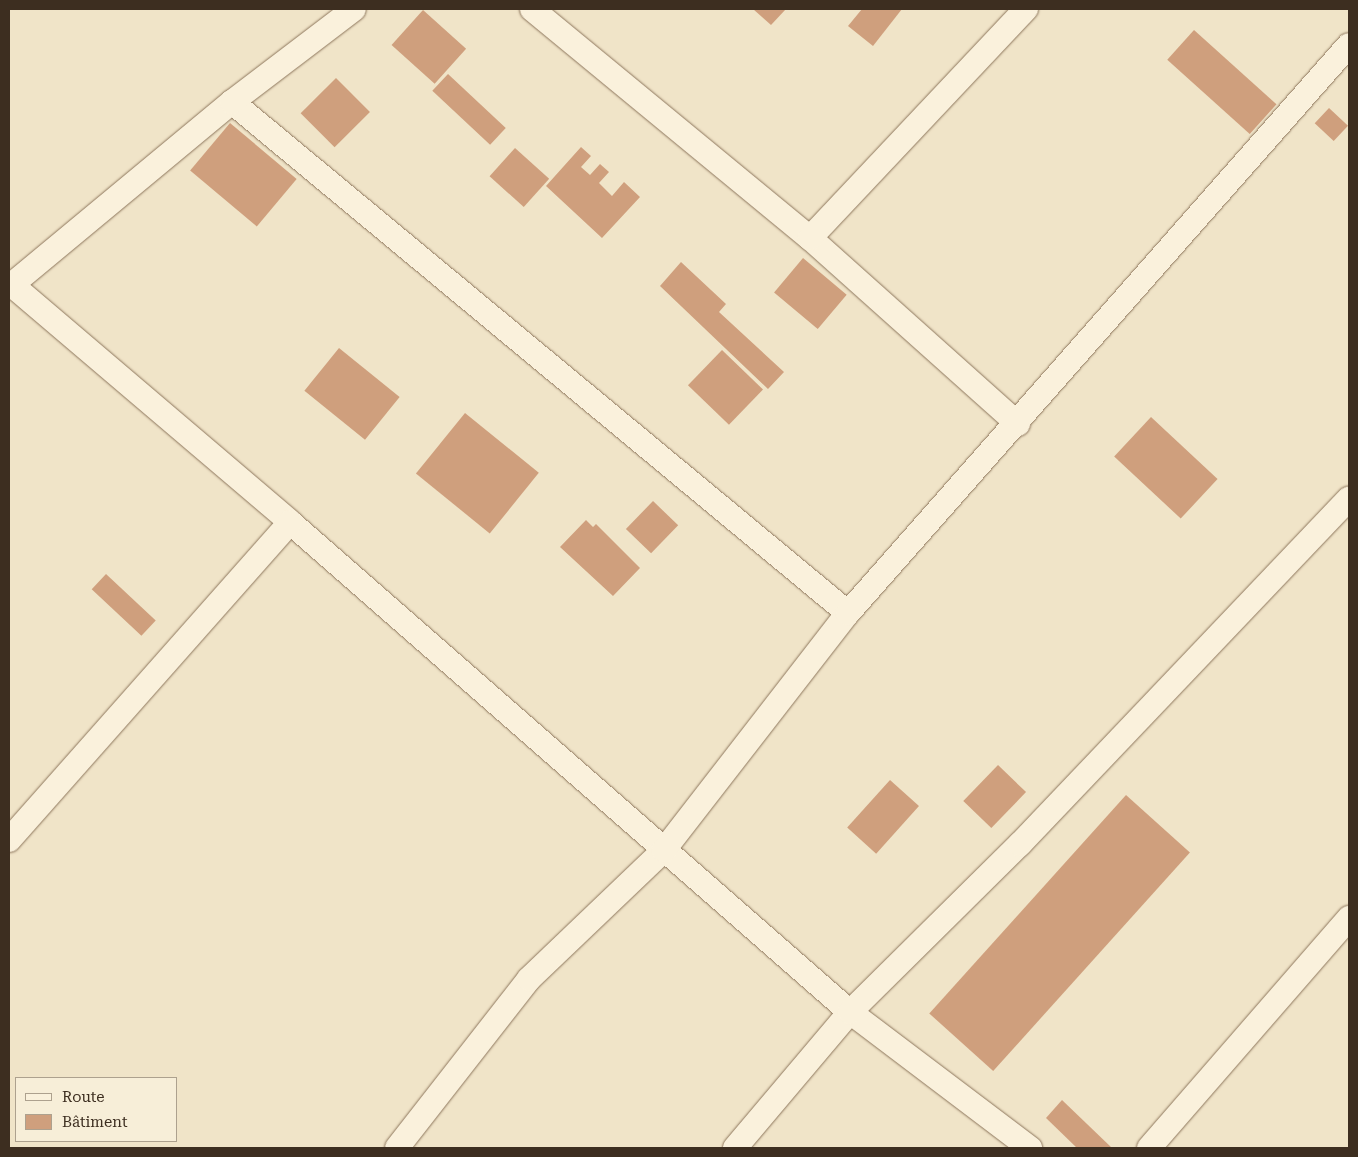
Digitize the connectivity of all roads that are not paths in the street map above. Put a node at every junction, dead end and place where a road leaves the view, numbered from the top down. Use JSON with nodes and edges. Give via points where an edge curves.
{"nodes":[{"id":1,"x":354,"y":9,"type":"edge"},
{"id":2,"x":532,"y":9,"type":"edge"},
{"id":3,"x":1026,"y":9,"type":"edge"},
{"id":4,"x":1349,"y":45,"type":"edge"},
{"id":5,"x":232,"y":102,"type":"junction"},
{"id":6,"x":810,"y":238,"type":"junction"},
{"id":7,"x":10,"y":286,"type":"edge"},
{"id":8,"x":1018,"y":424,"type":"junction"},
{"id":9,"x":1349,"y":500,"type":"edge"},
{"id":10,"x":290,"y":522,"type":"junction"},
{"id":11,"x":848,"y":613,"type":"junction"},
{"id":12,"x":9,"y":840,"type":"edge"},
{"id":13,"x":664,"y":850,"type":"junction"},
{"id":14,"x":1349,"y":918,"type":"edge"},
{"id":15,"x":850,"y":1012,"type":"junction"},
{"id":16,"x":397,"y":1148,"type":"edge"},
{"id":17,"x":735,"y":1148,"type":"edge"},
{"id":18,"x":1030,"y":1148,"type":"edge"},
{"id":19,"x":1149,"y":1148,"type":"edge"}],
"edges":[{"from":1,"to":5,"type":"street"},
{"from":2,"to":6,"type":"street"},
{"from":3,"to":6,"type":"street"},
{"from":4,"to":8,"type":"street"},
{"from":5,"to":7,"type":"street"},
{"from":5,"to":11,"type":"street"},
{"from":6,"to":8,"type":"street"},
{"from":7,"to":10,"type":"street"},
{"from":8,"to":11,"type":"street"},
{"from":9,"to":15,"type":"street","via":[[1020,844]]},
{"from":10,"to":12,"type":"street"},
{"from":10,"to":13,"type":"street"},
{"from":11,"to":13,"type":"street"},
{"from":13,"to":15,"type":"street"},
{"from":13,"to":16,"type":"street","via":[[529,979]]},
{"from":14,"to":19,"type":"street"},
{"from":15,"to":17,"type":"street"},
{"from":15,"to":18,"type":"street"}]}
